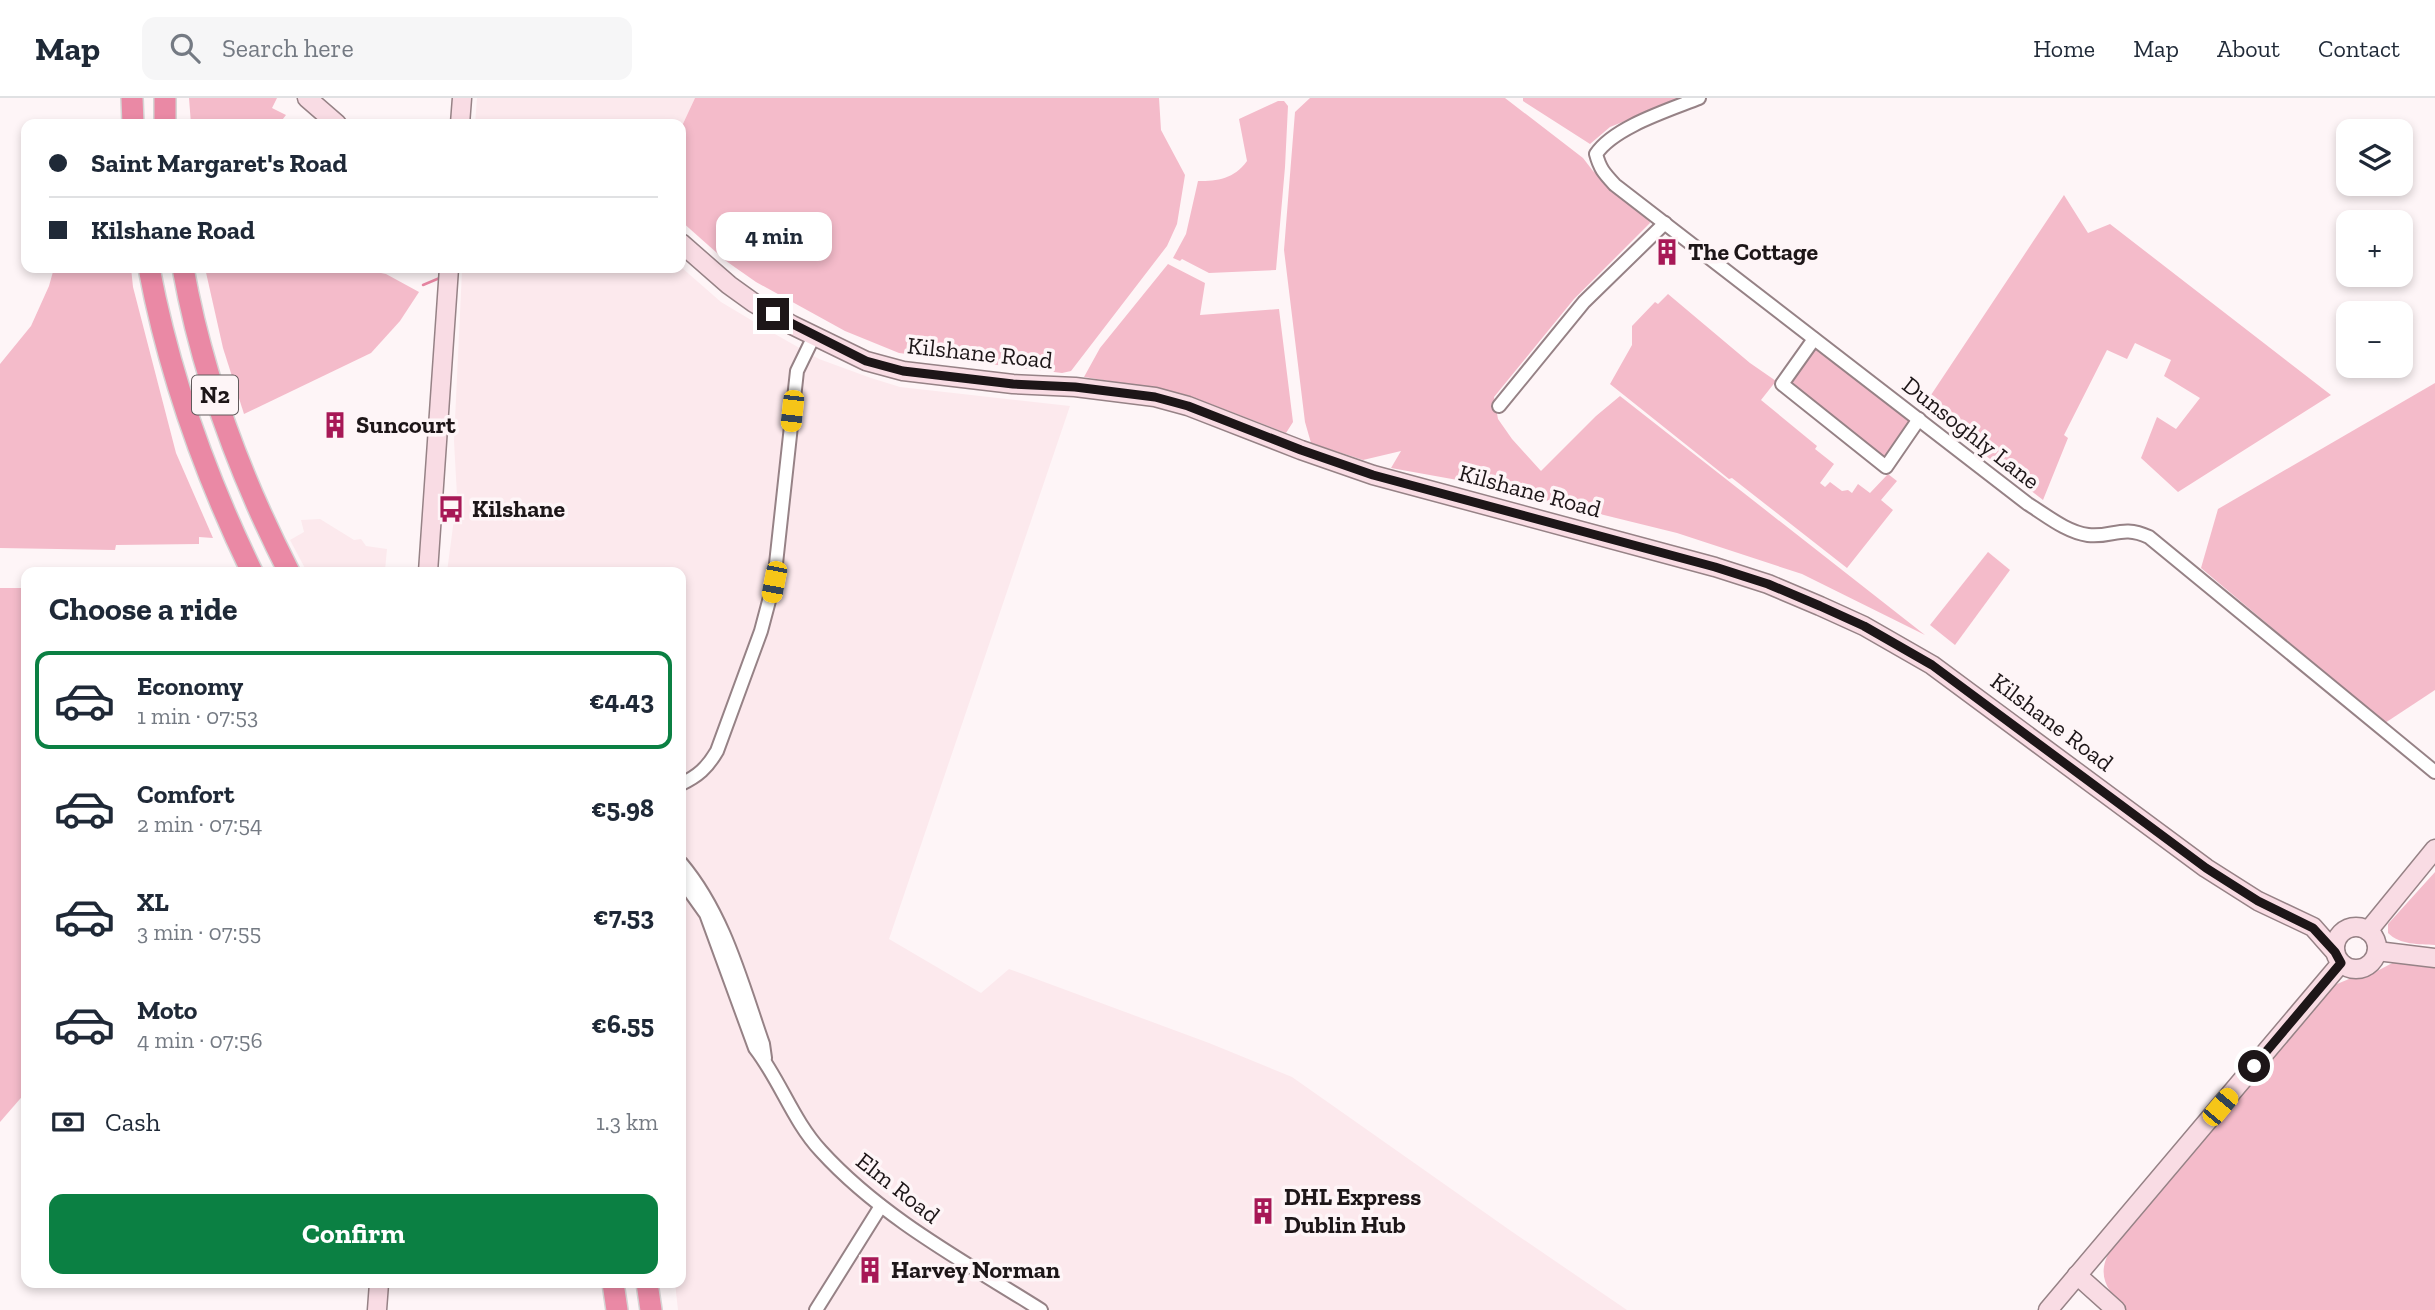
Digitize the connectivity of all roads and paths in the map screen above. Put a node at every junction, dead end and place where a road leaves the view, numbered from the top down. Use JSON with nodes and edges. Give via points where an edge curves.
{"nodes":[{"id":1,"x":132,"y":98,"type":"edge"},
{"id":2,"x":165,"y":98,"type":"edge"},
{"id":3,"x":307,"y":98,"type":"edge"},
{"id":4,"x":462,"y":98,"type":"edge"},
{"id":5,"x":1699,"y":98,"type":"edge"},
{"id":6,"x":133,"y":119,"type":"edge"},
{"id":7,"x":165,"y":119,"type":"edge"},
{"id":8,"x":331,"y":119,"type":"edge"},
{"id":9,"x":460,"y":119,"type":"edge"},
{"id":10,"x":1665,"y":223,"type":"junction"},
{"id":11,"x":686,"y":247,"type":"edge"},
{"id":12,"x":150,"y":273,"type":"edge"},
{"id":13,"x":184,"y":273,"type":"edge"},
{"id":14,"x":449,"y":273,"type":"edge"},
{"id":15,"x":814,"y":336,"type":"junction"},
{"id":16,"x":1814,"y":339,"type":"junction"},
{"id":17,"x":1499,"y":406,"type":"dead end"},
{"id":18,"x":1919,"y":419,"type":"junction"},
{"id":19,"x":429,"y":550,"type":"junction"},
{"id":20,"x":250,"y":567,"type":"edge"},
{"id":21,"x":287,"y":567,"type":"edge"},
{"id":22,"x":428,"y":567,"type":"edge"},
{"id":23,"x":436,"y":567,"type":"edge"},
{"id":24,"x":2435,"y":772,"type":"edge"},
{"id":25,"x":686,"y":781,"type":"edge"},
{"id":26,"x":2435,"y":849,"type":"edge"},
{"id":27,"x":686,"y":870,"type":"edge"},
{"id":28,"x":686,"y":886,"type":"edge"},
{"id":29,"x":2313,"y":928,"type":"junction"},
{"id":30,"x":2344,"y":930,"type":"junction"},
{"id":31,"x":2368,"y":931,"type":"junction"},
{"id":32,"x":2377,"y":951,"type":"junction"},
{"id":33,"x":2338,"y":958,"type":"junction"},
{"id":34,"x":2435,"y":958,"type":"edge"},
{"id":35,"x":766,"y":1062,"type":"junction"},
{"id":36,"x":881,"y":1206,"type":"junction"},
{"id":37,"x":2077,"y":1275,"type":"junction"},
{"id":38,"x":379,"y":1288,"type":"edge"},
{"id":39,"x":614,"y":1288,"type":"edge"},
{"id":40,"x":648,"y":1288,"type":"edge"},
{"id":41,"x":660,"y":1288,"type":"edge"},
{"id":42,"x":377,"y":1310,"type":"edge"},
{"id":43,"x":617,"y":1310,"type":"edge"},
{"id":44,"x":651,"y":1310,"type":"edge"},
{"id":45,"x":662,"y":1310,"type":"edge"},
{"id":46,"x":816,"y":1310,"type":"edge"},
{"id":47,"x":1041,"y":1310,"type":"edge"},
{"id":48,"x":2048,"y":1310,"type":"edge"},
{"id":49,"x":2116,"y":1310,"type":"edge"}],
"edges":[{"from":1,"to":6,"type":"highway"},
{"from":2,"to":7,"type":"highway"},
{"from":3,"to":8,"type":"street"},
{"from":4,"to":9,"type":"street"},
{"from":5,"to":10,"type":"street","name":"Dunsoghly Lane","via":[[1616,135],[1596,154],[1604,173]]},
{"from":10,"to":16,"type":"street","name":"Dunsoghly Lane"},
{"from":10,"to":17,"type":"street","via":[[1584,302]]},
{"from":11,"to":15,"type":"street","name":"Kilshane Road","via":[[754,303]]},
{"from":12,"to":20,"type":"highway","number":"N2","via":[[168,351],[201,457]]},
{"from":13,"to":21,"type":"highway","number":"N2","via":[[220,412]]},
{"from":14,"to":19,"type":"street"},
{"from":15,"to":25,"type":"street","via":[[797,371],[769,608],[717,751],[708,767]]},
{"from":15,"to":29,"type":"street","name":"Kilshane Road","via":[[866,361],[903,371],[1166,400],[1373,475],[1768,584],[1864,626],[1932,665],[2206,868]]},
{"from":16,"to":18,"type":"street","name":"Dunsoghly Lane"},
{"from":16,"to":18,"type":"street","via":[[1782,384],[1886,467]]},
{"from":18,"to":24,"type":"street","name":"Dunsoghly Lane","via":[[2028,504],[2072,531],[2090,535],[2134,530],[2149,537]]},
{"from":19,"to":22,"type":"street"},
{"from":19,"to":23,"type":"street"},
{"from":26,"to":31,"type":"street"},
{"from":27,"to":35,"type":"street","name":"Elm Road","via":[[726,936]]},
{"from":28,"to":35,"type":"street","name":"Elm Road","via":[[706,914],[755,1048]]},
{"from":29,"to":30,"type":"street","name":"Kilshane Road"},
{"from":29,"to":33,"type":"street","name":"Kilshane Road"},
{"from":30,"to":31,"type":"street"},
{"from":30,"to":33,"type":"street","via":[[2336,940]]},
{"from":31,"to":32,"type":"street"},
{"from":32,"to":33,"type":"street","via":[[2371,963],[2359,969],[2347,967]]},
{"from":32,"to":34,"type":"street"},
{"from":33,"to":37,"type":"street"},
{"from":35,"to":36,"type":"street","name":"Elm Road","via":[[819,1149]]},
{"from":36,"to":46,"type":"street"},
{"from":36,"to":47,"type":"street","name":"Elm Road"},
{"from":37,"to":48,"type":"street"},
{"from":37,"to":49,"type":"street"},
{"from":38,"to":42,"type":"street"},
{"from":39,"to":43,"type":"highway"},
{"from":40,"to":44,"type":"highway"},
{"from":41,"to":45,"type":"highway"}]}
